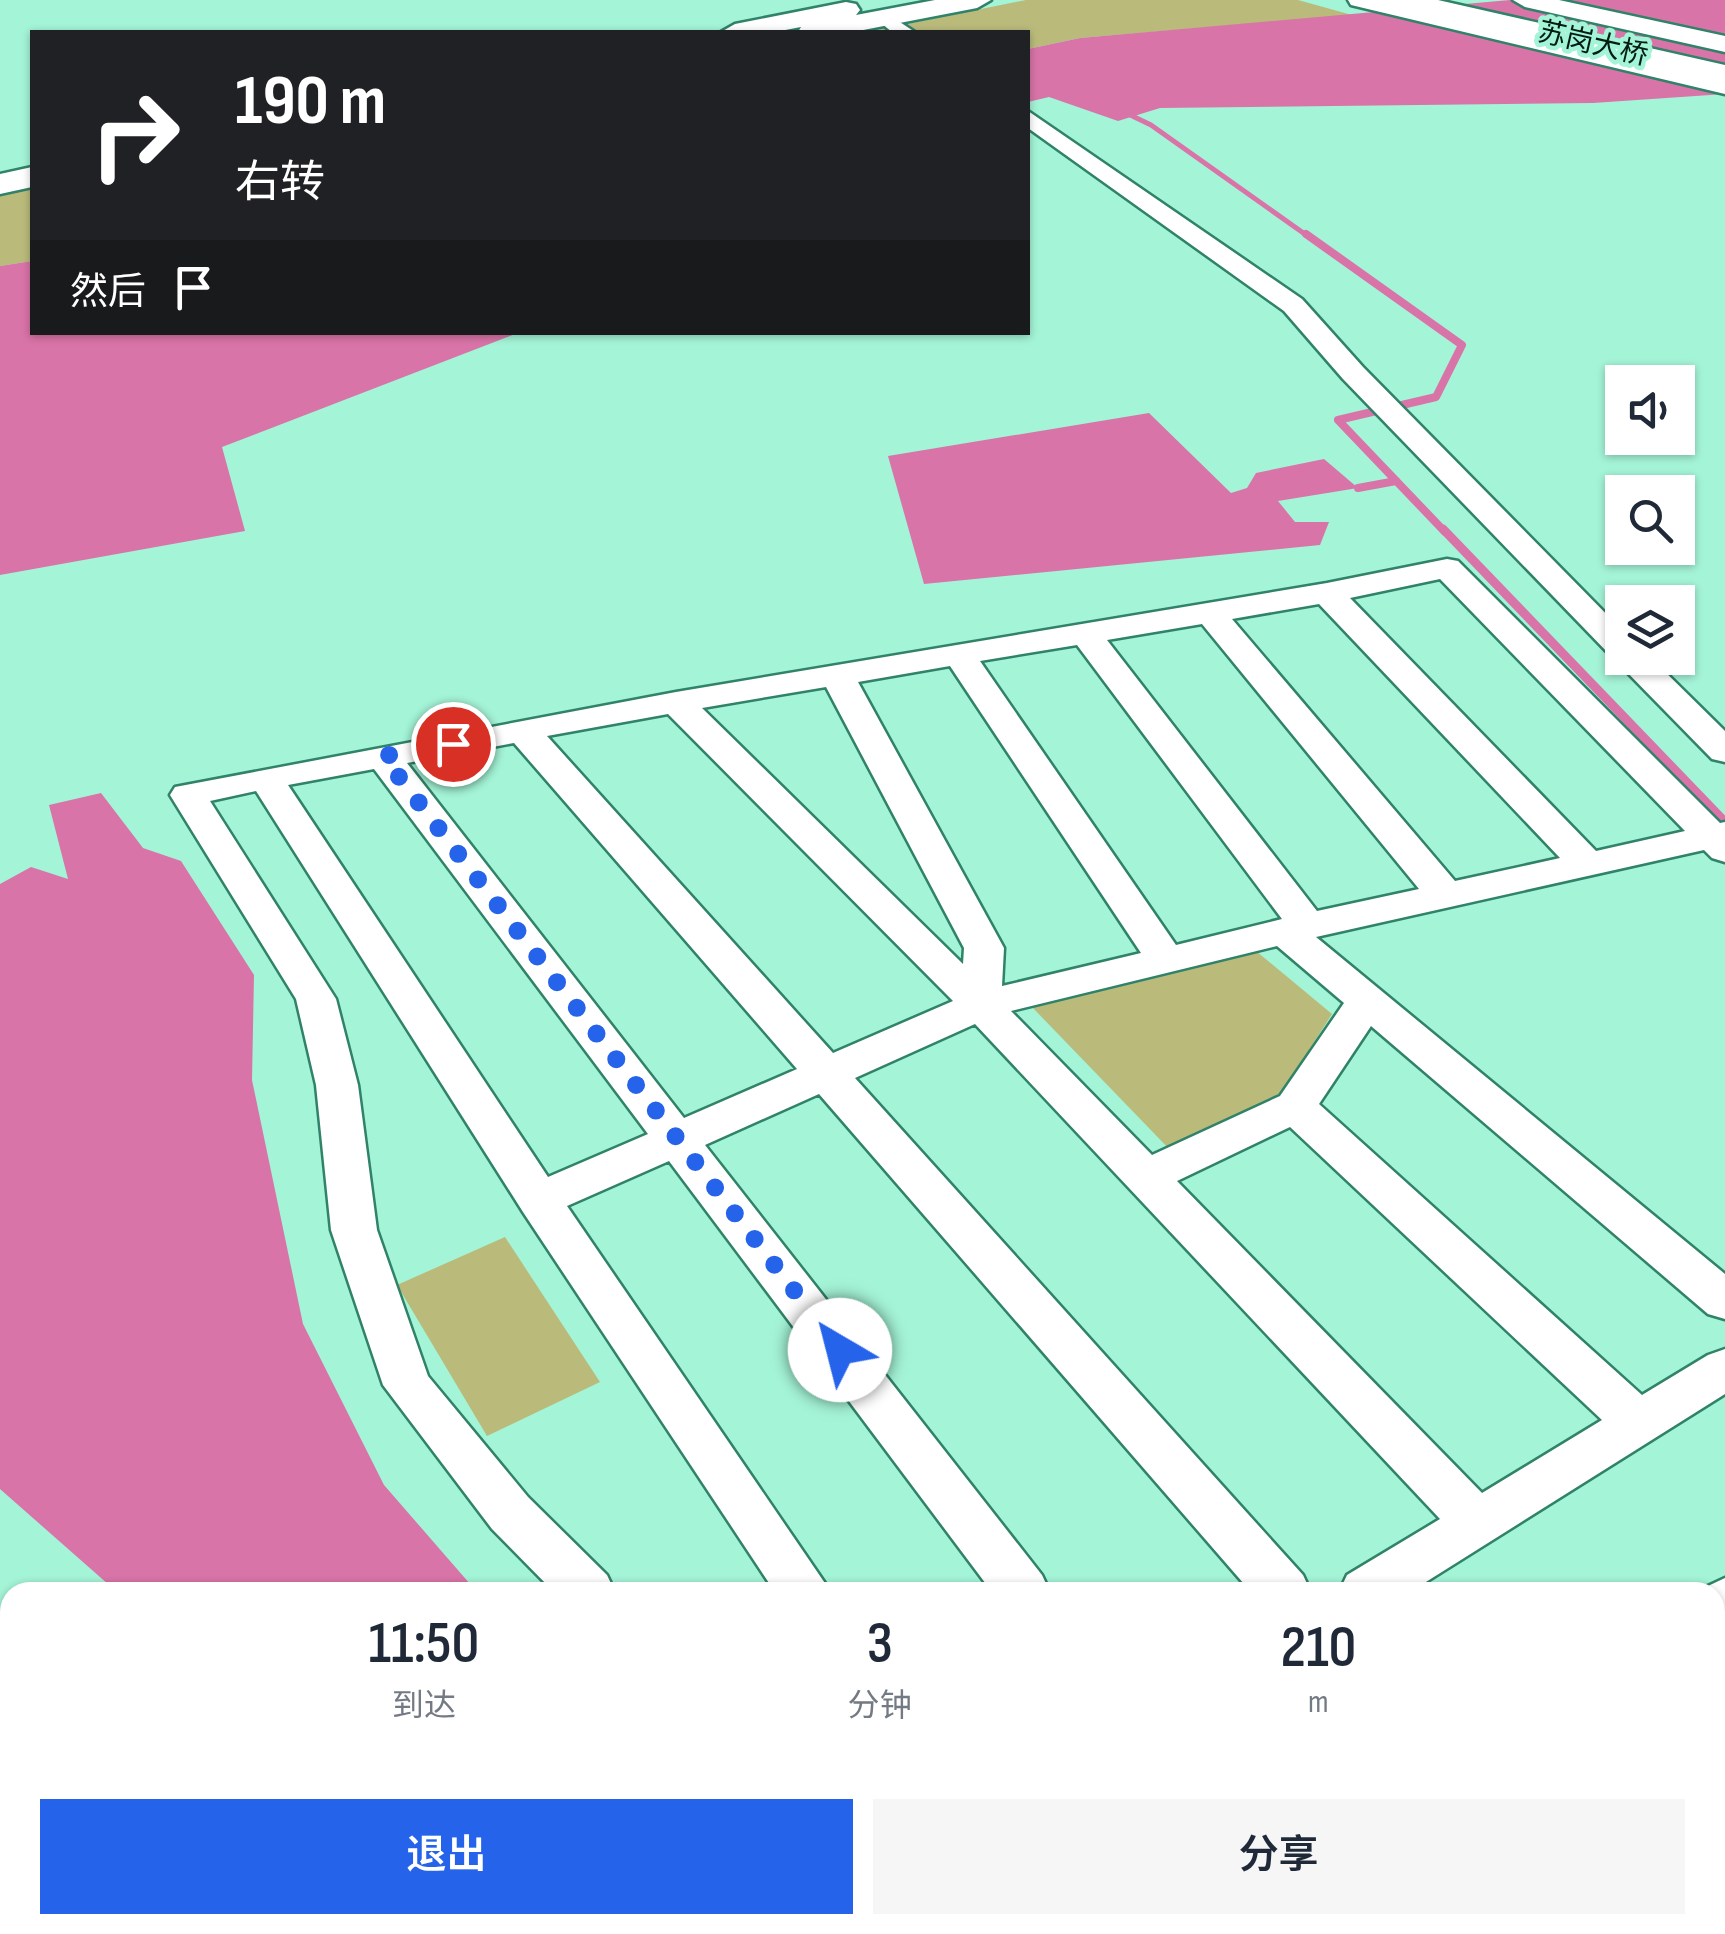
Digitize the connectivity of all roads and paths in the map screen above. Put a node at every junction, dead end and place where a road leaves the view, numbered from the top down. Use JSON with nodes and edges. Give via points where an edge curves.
{"nodes":[{"id":1,"x":978,"y":0,"type":"edge"},
{"id":2,"x":1360,"y":0,"type":"edge"},
{"id":3,"x":1402,"y":0,"type":"edge"},
{"id":4,"x":1467,"y":0,"type":"edge"},
{"id":5,"x":1525,"y":0,"type":"edge"},
{"id":6,"x":896,"y":17,"type":"edge"},
{"id":7,"x":757,"y":30,"type":"edge"},
{"id":8,"x":823,"y":30,"type":"edge"},
{"id":9,"x":1725,"y":44,"type":"edge"},
{"id":10,"x":1725,"y":58,"type":"edge"},
{"id":11,"x":1725,"y":74,"type":"edge"},
{"id":12,"x":1725,"y":86,"type":"edge"},
{"id":13,"x":1030,"y":119,"type":"edge"},
{"id":14,"x":30,"y":164,"type":"edge"},
{"id":15,"x":0,"y":170,"type":"edge"},
{"id":16,"x":30,"y":178,"type":"edge"},
{"id":17,"x":0,"y":184,"type":"edge"},
{"id":18,"x":1326,"y":593,"type":"junction"},
{"id":19,"x":1210,"y":613,"type":"junction"},
{"id":20,"x":1605,"y":631,"type":"edge"},
{"id":21,"x":1086,"y":634,"type":"junction"},
{"id":22,"x":960,"y":655,"type":"junction"},
{"id":23,"x":1649,"y":675,"type":"edge"},
{"id":24,"x":837,"y":676,"type":"junction"},
{"id":25,"x":676,"y":702,"type":"junction"},
{"id":26,"x":523,"y":730,"type":"junction"},
{"id":27,"x":1725,"y":751,"type":"edge"},
{"id":28,"x":383,"y":756,"type":"junction"},
{"id":29,"x":266,"y":778,"type":"junction"},
{"id":30,"x":1721,"y":840,"type":"edge"},
{"id":31,"x":1588,"y":865,"type":"junction"},
{"id":32,"x":1446,"y":896,"type":"junction"},
{"id":33,"x":1296,"y":929,"type":"junction"},
{"id":34,"x":1166,"y":960,"type":"junction"},
{"id":35,"x":1366,"y":1003,"type":"junction"},
{"id":36,"x":980,"y":1004,"type":"junction"},
{"id":37,"x":824,"y":1074,"type":"junction"},
{"id":38,"x":1294,"y":1107,"type":"junction"},
{"id":39,"x":678,"y":1139,"type":"junction"},
{"id":40,"x":1146,"y":1177,"type":"junction"},
{"id":41,"x":539,"y":1200,"type":"junction"},
{"id":42,"x":1725,"y":1301,"type":"edge"},
{"id":43,"x":1725,"y":1369,"type":"edge"},
{"id":44,"x":1638,"y":1423,"type":"junction"},
{"id":45,"x":1478,"y":1524,"type":"junction"},
{"id":46,"x":578,"y":1582,"type":"edge"},
{"id":47,"x":797,"y":1582,"type":"edge"},
{"id":48,"x":1016,"y":1582,"type":"edge"},
{"id":49,"x":1275,"y":1582,"type":"edge"},
{"id":50,"x":1382,"y":1582,"type":"edge"}],
"edges":[{"from":1,"to":6,"type":"main road"},
{"from":2,"to":12,"type":"street"},
{"from":3,"to":11,"type":"main road","name":"苏岗大桥"},
{"from":4,"to":10,"type":"main road","name":"苏岗大桥"},
{"from":5,"to":9,"type":"street"},
{"from":6,"to":7,"type":"main road"},
{"from":6,"to":8,"type":"main road"},
{"from":13,"to":20,"type":"street","via":[[1294,304]]},
{"from":14,"to":15,"type":"main road"},
{"from":16,"to":17,"type":"main road"},
{"from":18,"to":19,"type":"street"},
{"from":18,"to":30,"type":"street","via":[[1448,568]]},
{"from":18,"to":31,"type":"street"},
{"from":19,"to":21,"type":"street"},
{"from":19,"to":32,"type":"street"},
{"from":21,"to":22,"type":"street"},
{"from":21,"to":33,"type":"street"},
{"from":22,"to":24,"type":"street"},
{"from":22,"to":34,"type":"street"},
{"from":23,"to":27,"type":"street"},
{"from":24,"to":25,"type":"street"},
{"from":24,"to":36,"type":"street","via":[[984,948]]},
{"from":25,"to":26,"type":"street"},
{"from":25,"to":36,"type":"street"},
{"from":26,"to":28,"type":"street"},
{"from":26,"to":37,"type":"street"},
{"from":28,"to":29,"type":"street"},
{"from":28,"to":39,"type":"street"},
{"from":29,"to":41,"type":"street"},
{"from":29,"to":46,"type":"street","via":[[188,795],[316,999],[337,1085],[354,1230],[407,1385],[510,1513]]},
{"from":30,"to":31,"type":"street"},
{"from":31,"to":32,"type":"street"},
{"from":32,"to":33,"type":"street"},
{"from":33,"to":34,"type":"street"},
{"from":33,"to":35,"type":"street"},
{"from":34,"to":36,"type":"street"},
{"from":35,"to":38,"type":"street"},
{"from":35,"to":42,"type":"street"},
{"from":36,"to":37,"type":"street"},
{"from":36,"to":40,"type":"street"},
{"from":37,"to":39,"type":"street"},
{"from":37,"to":49,"type":"street"},
{"from":38,"to":40,"type":"street"},
{"from":38,"to":44,"type":"street"},
{"from":39,"to":41,"type":"street"},
{"from":39,"to":48,"type":"street"},
{"from":40,"to":45,"type":"street"},
{"from":41,"to":47,"type":"street"},
{"from":43,"to":44,"type":"street"},
{"from":44,"to":45,"type":"street"},
{"from":45,"to":50,"type":"street"}]}
